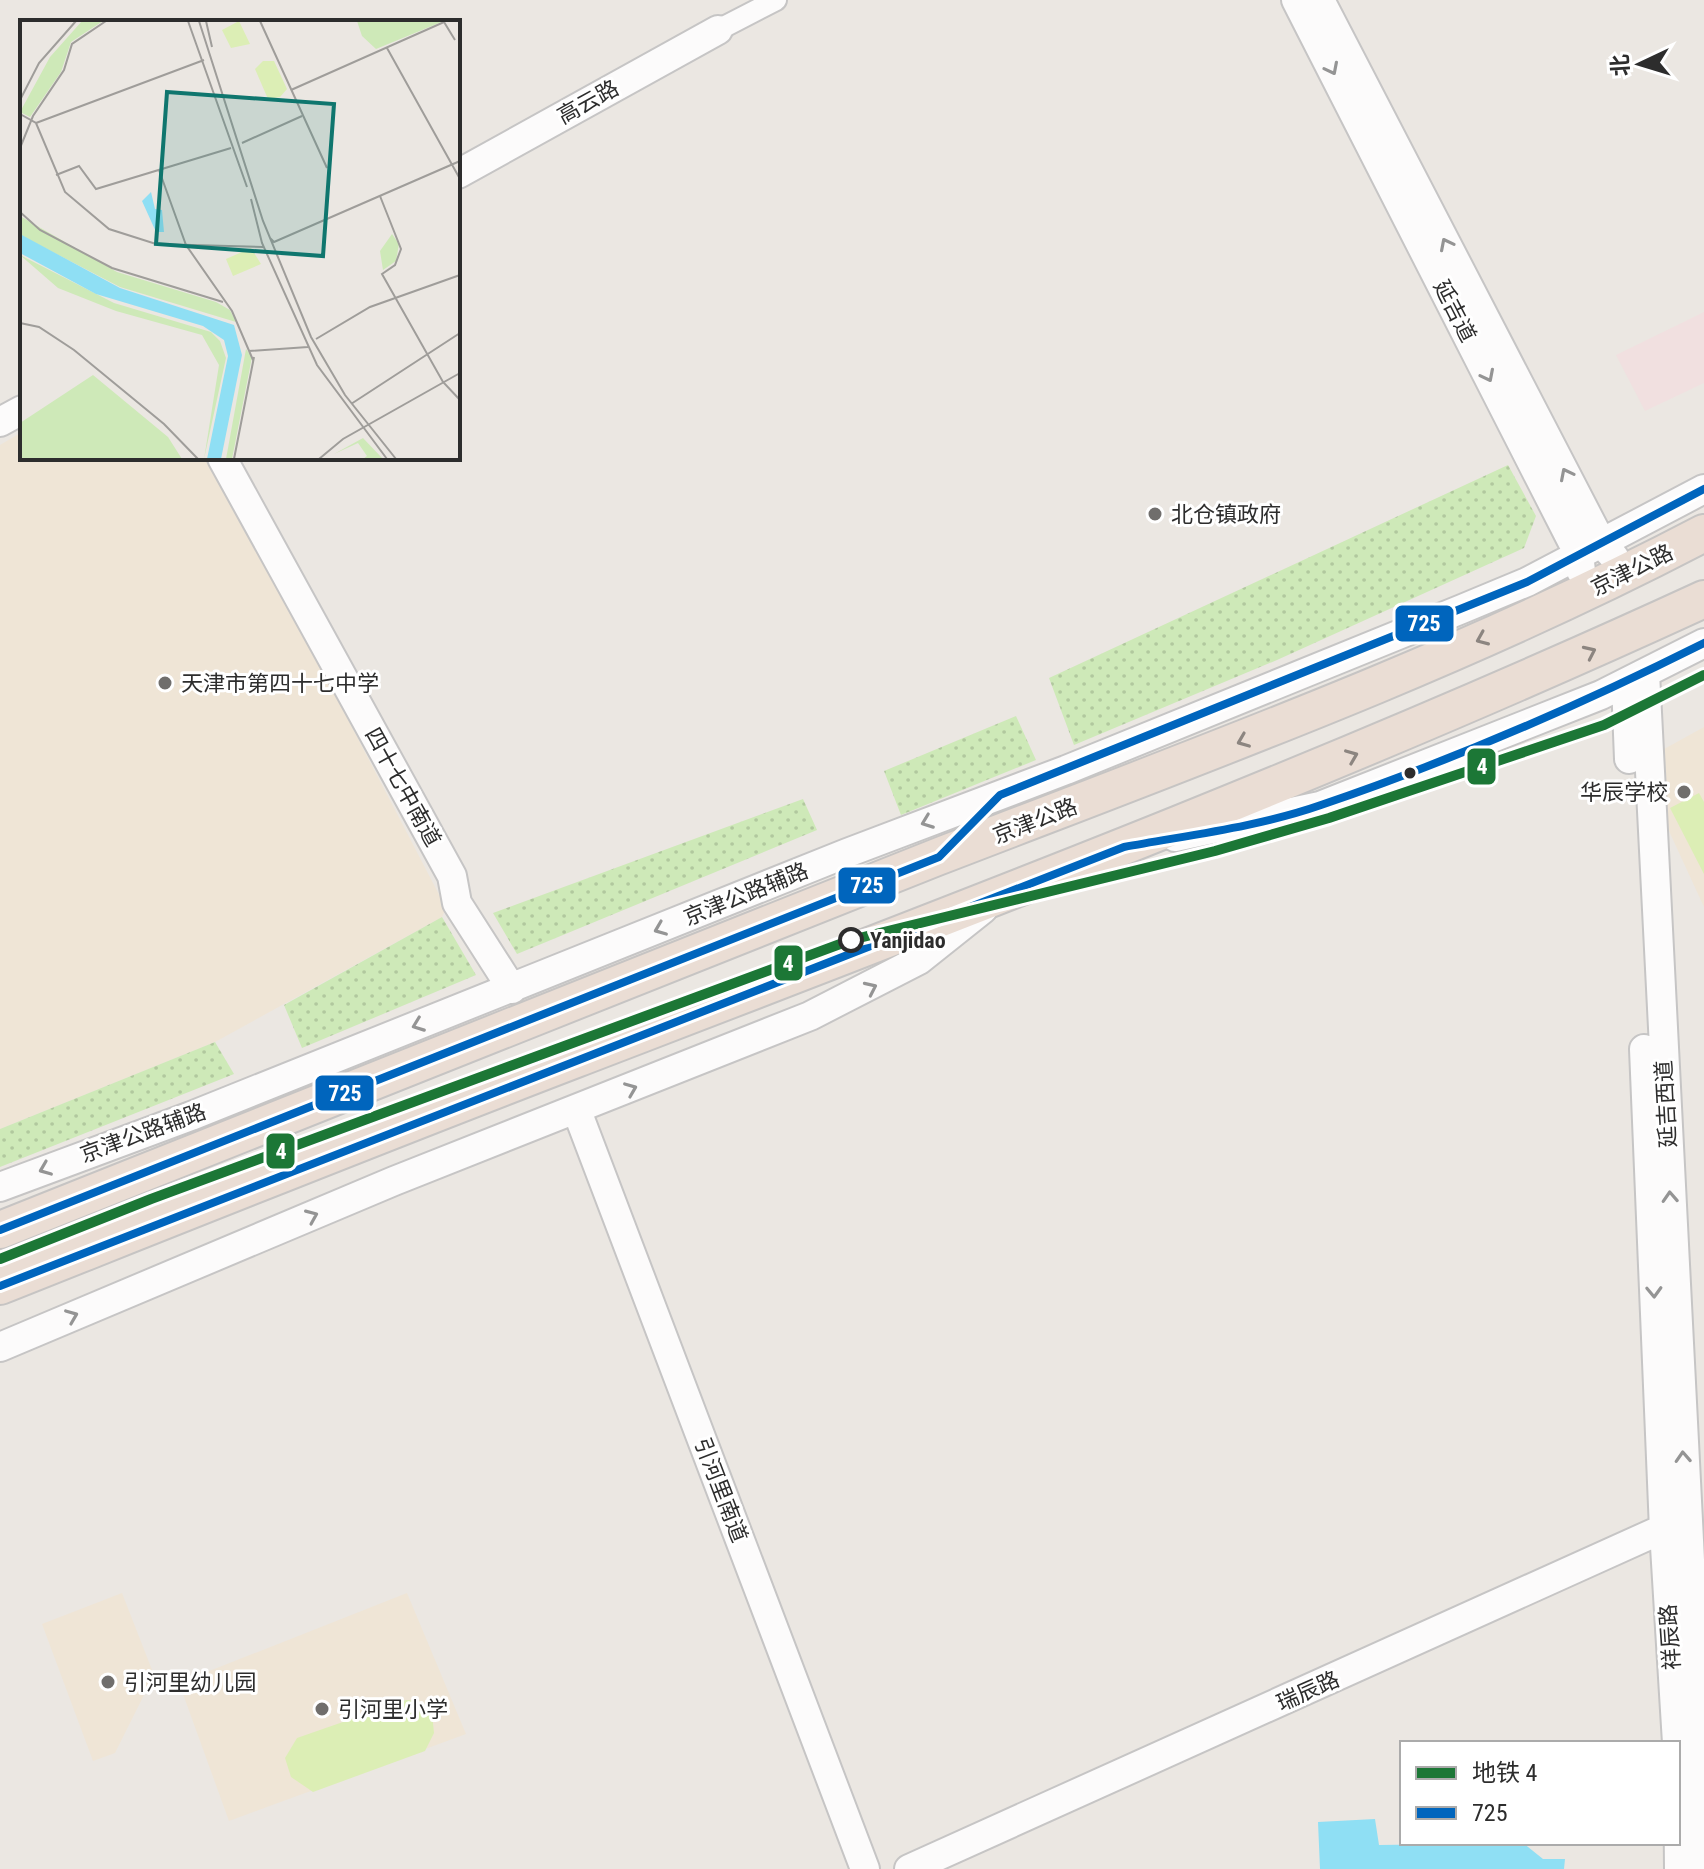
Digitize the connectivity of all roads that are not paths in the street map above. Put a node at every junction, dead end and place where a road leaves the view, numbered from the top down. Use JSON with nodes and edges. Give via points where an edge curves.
{"nodes":[{"id":1,"x":776,"y":0,"type":"edge"},
{"id":2,"x":1296,"y":0,"type":"edge"},
{"id":3,"x":1320,"y":0,"type":"edge"},
{"id":4,"x":718,"y":30,"type":"joint"},
{"id":5,"x":460,"y":173,"type":"edge"},
{"id":6,"x":20,"y":411,"type":"edge"},
{"id":7,"x":0,"y":422,"type":"edge"},
{"id":8,"x":223,"y":460,"type":"edge"},
{"id":9,"x":1704,"y":489,"type":"edge"},
{"id":10,"x":1704,"y":533,"type":"edge"},
{"id":11,"x":1590,"y":549,"type":"junction"},
{"id":12,"x":1648,"y":563,"type":"junction"},
{"id":13,"x":1704,"y":599,"type":"edge"},
{"id":14,"x":1541,"y":613,"type":"junction"},
{"id":15,"x":1704,"y":643,"type":"edge"},
{"id":16,"x":1635,"y":678,"type":"junction"},
{"id":17,"x":1000,"y":795,"type":"junction"},
{"id":18,"x":1124,"y":847,"type":"junction"},
{"id":19,"x":939,"y":857,"type":"junction"},
{"id":20,"x":993,"y":900,"type":"junction"},
{"id":21,"x":512,"y":989,"type":"junction"},
{"id":22,"x":577,"y":1111,"type":"junction"},
{"id":23,"x":0,"y":1187,"type":"edge"},
{"id":24,"x":0,"y":1230,"type":"edge"},
{"id":25,"x":0,"y":1286,"type":"edge"},
{"id":26,"x":0,"y":1347,"type":"edge"},
{"id":27,"x":1690,"y":1525,"type":"edge"},
{"id":28,"x":1678,"y":1584,"type":"junction"},
{"id":29,"x":1677,"y":1741,"type":"edge"},
{"id":30,"x":1679,"y":1845,"type":"edge"},
{"id":31,"x":865,"y":1869,"type":"edge"},
{"id":32,"x":909,"y":1869,"type":"edge"},
{"id":33,"x":926,"y":1869,"type":"edge"},
{"id":34,"x":1679,"y":1869,"type":"edge"},
{"id":35,"x":1701,"y":1869,"type":"edge"}],
"edges":[{"from":1,"to":4,"type":"street"},
{"from":2,"to":11,"type":"main road","name":"延吉道","one_way":true},
{"from":11,"to":3,"type":"main road","name":"延吉道","one_way":true},
{"from":4,"to":5,"type":"main road","name":"高云路"},
{"from":6,"to":7,"type":"main road"},
{"from":8,"to":21,"type":"main road","name":"四十七中南道","via":[[452,876],[457,903]]},
{"from":9,"to":11,"type":"main road","name":"京津公路辅路"},
{"from":10,"to":12,"type":"highway","name":"京津公路"},
{"from":11,"to":12,"type":"main road"},
{"from":11,"to":14,"type":"main road","via":[[1579,580]]},
{"from":11,"to":17,"type":"main road","name":"京津公路辅路","via":[[1514,587]]},
{"from":12,"to":14,"type":"highway","name":"京津公路"},
{"from":18,"to":13,"type":"highway","one_way":true,"via":[[1365,751]]},
{"from":14,"to":19,"type":"highway","name":"京津公路","one_way":true,"via":[[1190,762]]},
{"from":15,"to":16,"type":"main road"},
{"from":16,"to":18,"type":"main road","via":[[1320,806]]},
{"from":16,"to":27,"type":"main road","name":"延吉西道"},
{"from":17,"to":19,"type":"main road"},
{"from":17,"to":21,"type":"main road","name":"京津公路辅路","one_way":true},
{"from":18,"to":20,"type":"highway"},
{"from":19,"to":24,"type":"highway","name":"京津公路"},
{"from":22,"to":20,"type":"main road","one_way":true,"via":[[885,981]]},
{"from":20,"to":25,"type":"highway"},
{"from":21,"to":23,"type":"main road","name":"京津公路辅路","one_way":true},
{"from":26,"to":22,"type":"main road","one_way":true,"via":[[394,1181]]},
{"from":22,"to":31,"type":"main road","name":"引河里南道"},
{"from":27,"to":28,"type":"main road","name":"祥辰路"},
{"from":27,"to":28,"type":"main road"},
{"from":27,"to":32,"type":"main road","name":"瑞辰路"},
{"from":27,"to":33,"type":"main road","name":"瑞辰路"},
{"from":28,"to":29,"type":"main road","name":"祥辰路"},
{"from":28,"to":35,"type":"main road","name":"祥辰路","via":[[1701,1777]]},
{"from":30,"to":34,"type":"main road"}]}
